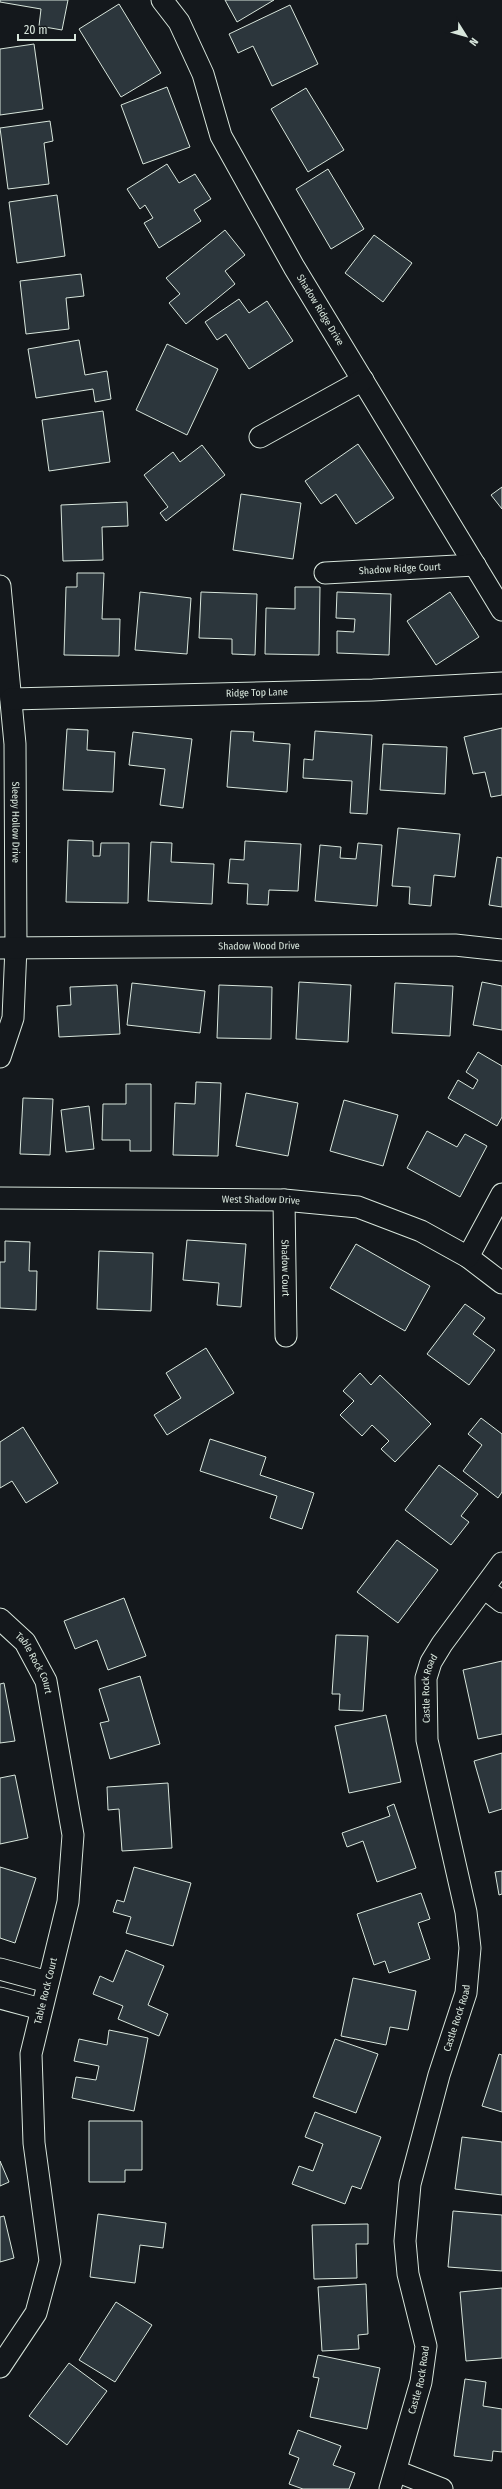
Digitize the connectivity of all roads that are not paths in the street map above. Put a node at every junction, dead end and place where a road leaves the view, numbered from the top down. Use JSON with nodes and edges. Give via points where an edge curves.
{"nodes":[{"id":1,"x":162,"y":0,"type":"edge"},
{"id":2,"x":363,"y":380,"type":"junction"},
{"id":3,"x":260,"y":437,"type":"dead end"},
{"id":4,"x":475,"y":565,"type":"junction"},
{"id":5,"x":325,"y":572,"type":"dead end"},
{"id":6,"x":0,"y":586,"type":"edge"},
{"id":7,"x":502,"y":610,"type":"edge"},
{"id":8,"x":502,"y":683,"type":"edge"},
{"id":9,"x":11,"y":699,"type":"junction"},
{"id":10,"x":8,"y":948,"type":"edge"},
{"id":11,"x":502,"y":950,"type":"edge"},
{"id":12,"x":0,"y":1056,"type":"edge"},
{"id":13,"x":502,"y":1194,"type":"edge"},
{"id":14,"x":0,"y":1198,"type":"edge"},
{"id":15,"x":284,"y":1200,"type":"junction"},
{"id":16,"x":468,"y":1257,"type":"junction"},
{"id":17,"x":502,"y":1283,"type":"edge"},
{"id":18,"x":286,"y":1336,"type":"dead end"},
{"id":19,"x":502,"y":1563,"type":"edge"},
{"id":20,"x":484,"y":1588,"type":"junction"},
{"id":21,"x":502,"y":1602,"type":"edge"},
{"id":22,"x":0,"y":1619,"type":"edge"},
{"id":23,"x":0,"y":1969,"type":"edge"},
{"id":24,"x":48,"y":1982,"type":"junction"},
{"id":25,"x":0,"y":1998,"type":"edge"},
{"id":26,"x":41,"y":2009,"type":"junction"},
{"id":27,"x":0,"y":2367,"type":"edge"},
{"id":28,"x":393,"y":2480,"type":"edge"},
{"id":29,"x":442,"y":2489,"type":"edge"}],
"edges":[{"from":1,"to":2,"type":"street","name":"Shadow Ridge Drive","via":[[179,22],[203,74],[221,136],[294,267]]},
{"from":2,"to":3,"type":"street"},
{"from":2,"to":4,"type":"street","name":"Shadow Ridge Drive"},
{"from":4,"to":5,"type":"street","name":"Shadow Ridge Court"},
{"from":4,"to":7,"type":"street","name":"Shadow Ridge Drive"},
{"from":6,"to":9,"type":"street","name":"Sleepy Hollow Drive"},
{"from":8,"to":9,"type":"street","name":"Ridge Top Lane","via":[[373,690]]},
{"from":9,"to":10,"type":"street","name":"Sleepy Hollow Drive","via":[[15,744]]},
{"from":10,"to":11,"type":"street","name":"Shadow Wood Drive","via":[[455,945]]},
{"from":10,"to":12,"type":"street","name":"Sleepy Hollow Drive","via":[[13,1018]]},
{"from":13,"to":16,"type":"street"},
{"from":14,"to":15,"type":"street","name":"West Shadow Drive"},
{"from":15,"to":16,"type":"street","name":"West Shadow Drive","via":[[358,1207],[421,1231]]},
{"from":15,"to":18,"type":"street","name":"Shadow Court"},
{"from":16,"to":17,"type":"street","name":"West Shadow Drive"},
{"from":19,"to":20,"type":"street","name":"Castle Rock Road"},
{"from":20,"to":21,"type":"street"},
{"from":20,"to":28,"type":"street","name":"Castle Rock Road","via":[[442,1644],[431,1662],[426,1678],[427,1740],[466,1912],[470,1948],[466,1992],[439,2075],[410,2184],[405,2240],[408,2274],[426,2346],[421,2382]]},
{"from":22,"to":24,"type":"street","name":"Table Rock Court","via":[[25,1642],[46,1681],[73,1835],[68,1902]]},
{"from":23,"to":24,"type":"street"},
{"from":24,"to":26,"type":"street","name":"Table Rock Court"},
{"from":25,"to":26,"type":"street"},
{"from":26,"to":27,"type":"street","name":"Table Rock Court","via":[[31,2054],[34,2143],[50,2261],[36,2313]]},
{"from":28,"to":29,"type":"street"}]}
